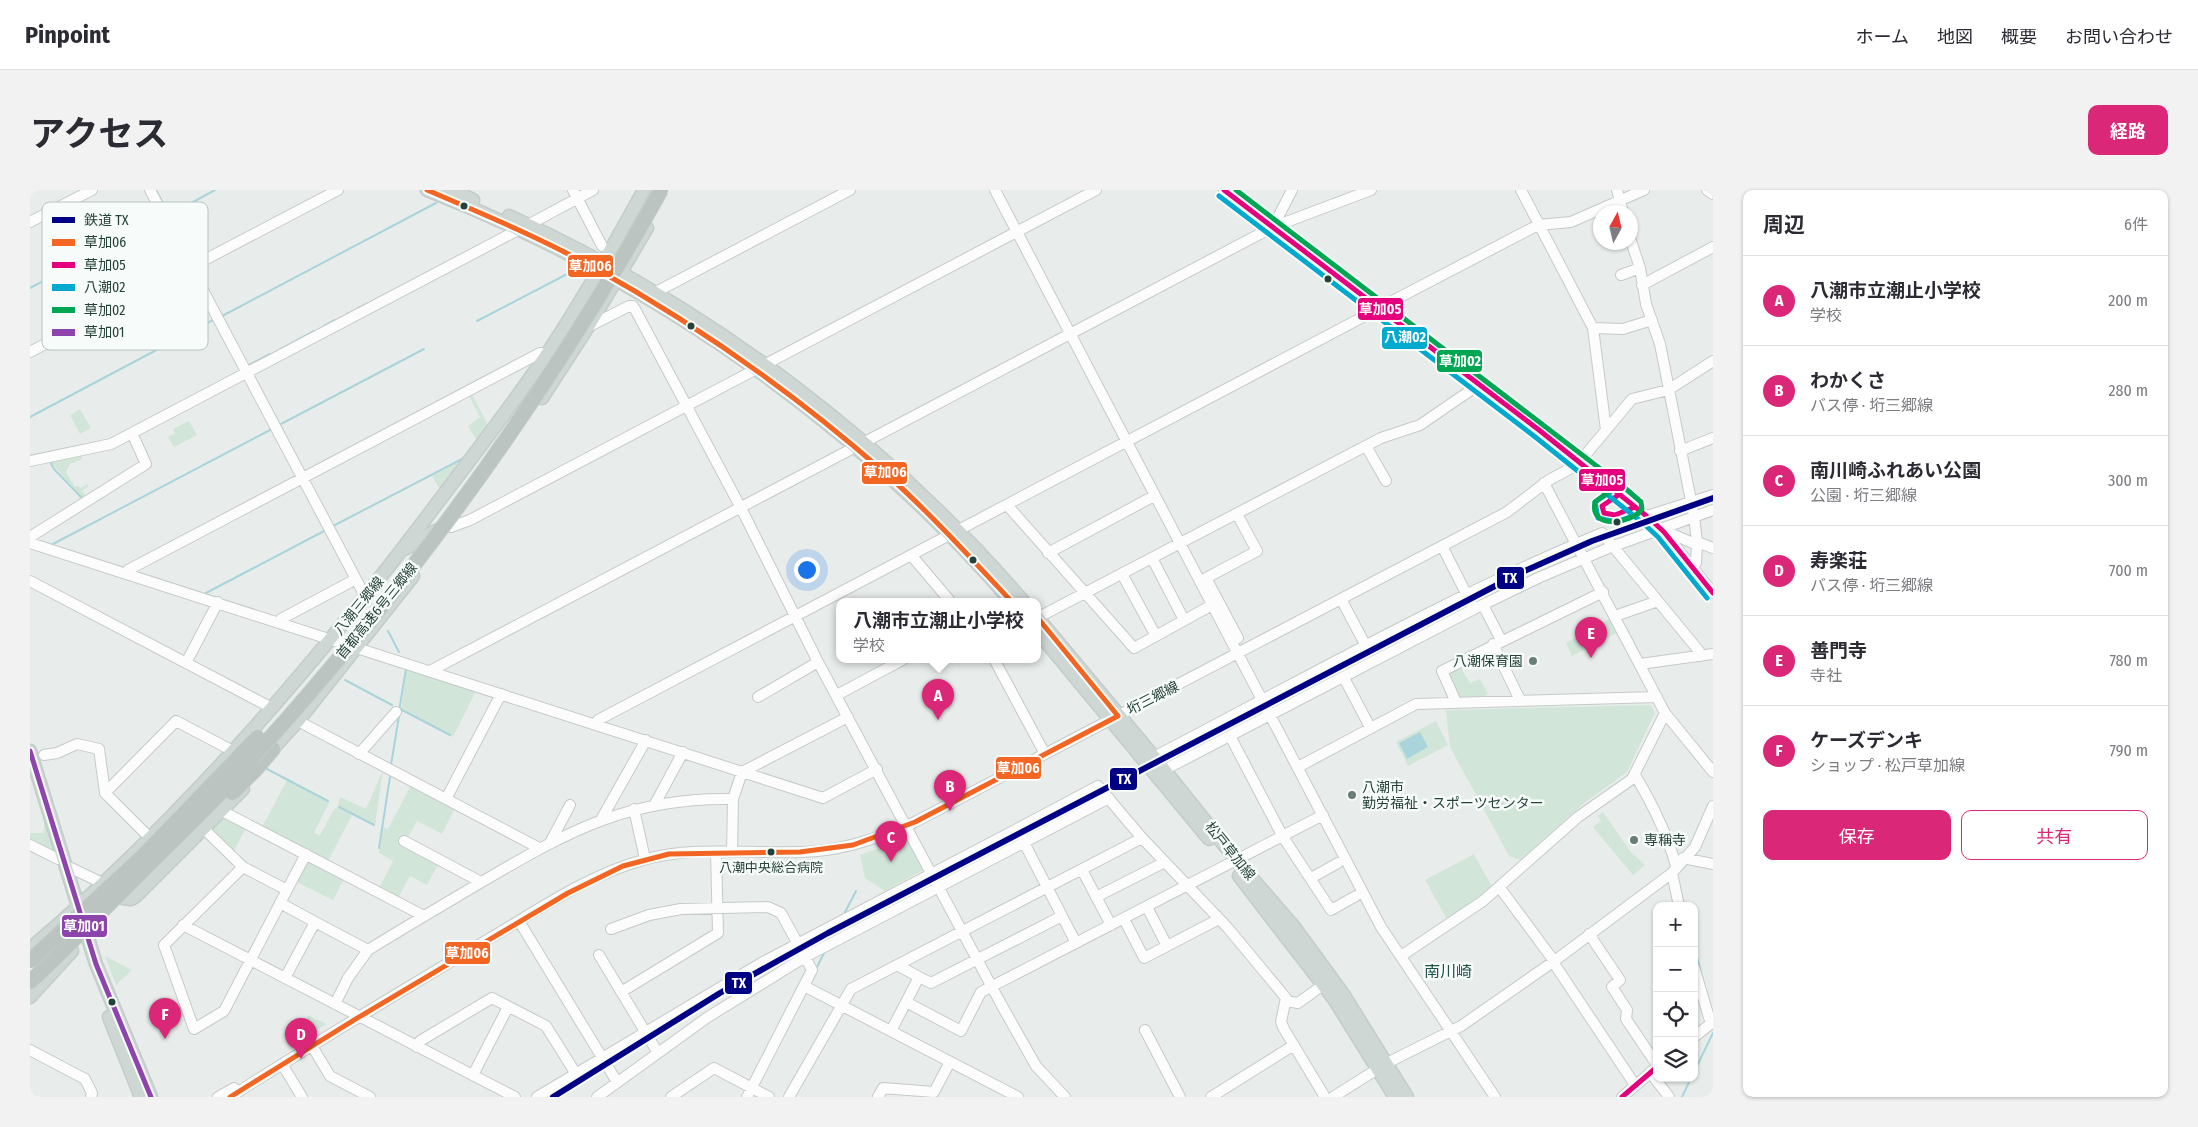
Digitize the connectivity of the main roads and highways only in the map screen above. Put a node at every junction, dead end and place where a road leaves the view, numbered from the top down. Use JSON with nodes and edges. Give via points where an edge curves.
{"nodes":[{"id":1,"x":427,"y":190,"type":"edge"},
{"id":2,"x":452,"y":190,"type":"edge"},
{"id":3,"x":644,"y":190,"type":"edge"},
{"id":4,"x":650,"y":190,"type":"edge"},
{"id":5,"x":661,"y":190,"type":"edge"},
{"id":6,"x":668,"y":190,"type":"edge"},
{"id":7,"x":523,"y":227,"type":"junction"},
{"id":8,"x":610,"y":271,"type":"junction"},
{"id":9,"x":760,"y":367,"type":"junction"},
{"id":10,"x":451,"y":527,"type":"junction"},
{"id":11,"x":954,"y":533,"type":"junction"},
{"id":12,"x":403,"y":549,"type":"junction"},
{"id":13,"x":1008,"y":598,"type":"edge"},
{"id":14,"x":1020,"y":598,"type":"edge"},
{"id":15,"x":1041,"y":622,"type":"edge"},
{"id":16,"x":1041,"y":636,"type":"edge"},
{"id":17,"x":1114,"y":718,"type":"junction"},
{"id":18,"x":250,"y":746,"type":"junction"},
{"id":19,"x":273,"y":749,"type":"junction"},
{"id":20,"x":30,"y":751,"type":"edge"},
{"id":21,"x":32,"y":768,"type":"edge"},
{"id":22,"x":1233,"y":863,"type":"junction"},
{"id":23,"x":123,"y":898,"type":"junction"},
{"id":24,"x":80,"y":906,"type":"junction"},
{"id":25,"x":88,"y":931,"type":"junction"},
{"id":26,"x":30,"y":951,"type":"edge"},
{"id":27,"x":30,"y":961,"type":"edge"},
{"id":28,"x":96,"y":964,"type":"junction"},
{"id":29,"x":30,"y":982,"type":"edge"},
{"id":30,"x":30,"y":997,"type":"edge"},
{"id":31,"x":1383,"y":1066,"type":"junction"},
{"id":32,"x":141,"y":1097,"type":"edge"},
{"id":33,"x":151,"y":1097,"type":"edge"},
{"id":34,"x":1395,"y":1097,"type":"edge"},
{"id":35,"x":1407,"y":1097,"type":"edge"}],
"edges":[{"from":1,"to":7,"type":"main road"},
{"from":2,"to":7,"type":"main road"},
{"from":3,"to":8,"type":"main road","name":"八潮三郷線"},
{"from":4,"to":18,"type":"highway","name":"首都高速6号三郷線","bridge":true,"via":[[567,332],[466,482],[359,622]]},
{"from":5,"to":25,"type":"highway","name":"首都高速6号三郷線","bridge":true,"via":[[604,289],[538,393],[474,487],[391,596],[220,793]]},
{"from":6,"to":8,"type":"main road","name":"八潮三郷線"},
{"from":7,"to":8,"type":"main road"},
{"from":8,"to":9,"type":"main road"},
{"from":8,"to":9,"type":"main road","via":[[656,292]]},
{"from":8,"to":10,"type":"main road","name":"八潮三郷線","via":[[588,327],[568,360]]},
{"from":8,"to":12,"type":"main road","name":"八潮三郷線","via":[[574,327],[548,352]]},
{"from":9,"to":11,"type":"main road","via":[[860,445],[888,475]]},
{"from":10,"to":12,"type":"main road","via":[[433,532]]},
{"from":10,"to":19,"type":"main road","name":"八潮三郷線","via":[[359,647]]},
{"from":11,"to":13,"type":"main road"},
{"from":11,"to":14,"type":"main road"},
{"from":12,"to":24,"type":"main road","name":"八潮三郷線","via":[[332,640],[272,708]]},
{"from":15,"to":17,"type":"main road","name":"松戸草加線"},
{"from":16,"to":17,"type":"main road","name":"松戸草加線"},
{"from":17,"to":22,"type":"main road","name":"松戸草加線"},
{"from":17,"to":22,"type":"main road","name":"松戸草加線","via":[[1154,757]]},
{"from":18,"to":26,"type":"highway","bridge":true,"via":[[227,763],[121,870]]},
{"from":18,"to":27,"type":"highway","name":"首都高速6号三郷線","bridge":true,"via":[[142,857]]},
{"from":19,"to":23,"type":"main road","name":"八潮三郷線"},
{"from":19,"to":23,"type":"main road","name":"八潮三郷線","via":[[264,766],[204,829],[136,896]]},
{"from":19,"to":25,"type":"highway","bridge":true,"via":[[118,907]]},
{"from":20,"to":21,"type":"main road"},
{"from":21,"to":24,"type":"main road"},
{"from":22,"to":31,"type":"main road","name":"松戸草加線"},
{"from":22,"to":31,"type":"main road","name":"松戸草加線","via":[[1311,949],[1343,994]]},
{"from":23,"to":25,"type":"main road","name":"八潮三郷線"},
{"from":24,"to":25,"type":"main road"},
{"from":24,"to":26,"type":"main road","name":"八潮三郷線"},
{"from":25,"to":28,"type":"main road"},
{"from":25,"to":29,"type":"highway","name":"首都高速6号三郷線","bridge":true},
{"from":25,"to":30,"type":"main road","name":"八潮三郷線"},
{"from":28,"to":32,"type":"main road","via":[[109,1016]]},
{"from":28,"to":33,"type":"main road"},
{"from":31,"to":34,"type":"main road","name":"松戸草加線"},
{"from":31,"to":35,"type":"main road","name":"松戸草加線"}]}
